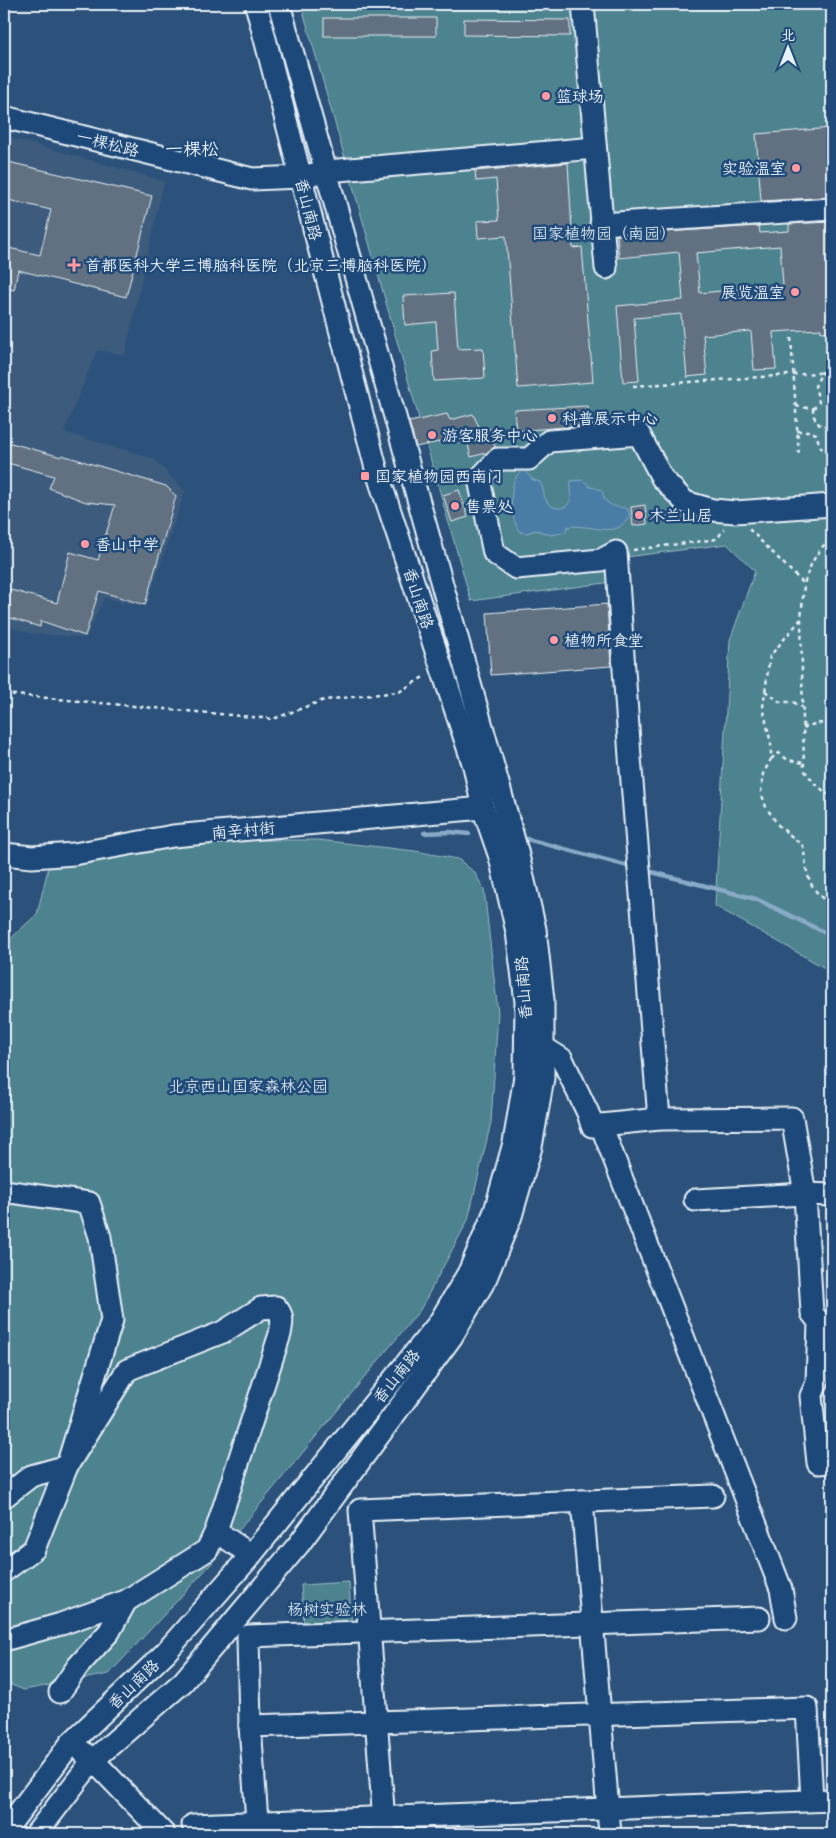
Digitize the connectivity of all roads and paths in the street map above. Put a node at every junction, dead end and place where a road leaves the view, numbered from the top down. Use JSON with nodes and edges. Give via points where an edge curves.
{"nodes":[{"id":1,"x":256,"y":4,"type":"edge"},
{"id":2,"x":279,"y":4,"type":"edge"},
{"id":3,"x":583,"y":4,"type":"edge"},
{"id":4,"x":4,"y":117,"type":"edge"},
{"id":5,"x":594,"y":148,"type":"junction"},
{"id":6,"x":326,"y":171,"type":"junction"},
{"id":7,"x":301,"y":178,"type":"junction"},
{"id":8,"x":832,"y":209,"type":"edge"},
{"id":9,"x":602,"y":224,"type":"junction"},
{"id":10,"x":606,"y":268,"type":"dead end"},
{"id":11,"x":790,"y":338,"type":"dead end"},
{"id":12,"x":822,"y":372,"type":"junction"},
{"id":13,"x":832,"y":372,"type":"edge"},
{"id":14,"x":793,"y":374,"type":"junction"},
{"id":15,"x":633,"y":386,"type":"dead end"},
{"id":16,"x":832,"y":388,"type":"edge"},
{"id":17,"x":796,"y":406,"type":"junction"},
{"id":18,"x":813,"y":409,"type":"junction"},
{"id":19,"x":832,"y":416,"type":"edge"},
{"id":20,"x":831,"y":425,"type":"edge"},
{"id":21,"x":820,"y":426,"type":"junction"},
{"id":22,"x":798,"y":431,"type":"junction"},
{"id":23,"x":816,"y":434,"type":"junction"},
{"id":24,"x":832,"y":453,"type":"edge"},
{"id":25,"x":799,"y":456,"type":"dead end"},
{"id":26,"x":832,"y":505,"type":"edge"},
{"id":27,"x":736,"y":512,"type":"junction"},
{"id":28,"x":832,"y":541,"type":"edge"},
{"id":29,"x":616,"y":552,"type":"junction"},
{"id":30,"x":804,"y":584,"type":"junction"},
{"id":31,"x":800,"y":619,"type":"junction"},
{"id":32,"x":441,"y":666,"type":"junction"},
{"id":33,"x":765,"y":691,"type":"junction"},
{"id":34,"x":4,"y":694,"type":"edge"},
{"id":35,"x":802,"y":707,"type":"junction"},
{"id":36,"x":832,"y":722,"type":"edge"},
{"id":37,"x":803,"y":728,"type":"junction"},
{"id":38,"x":771,"y":759,"type":"junction"},
{"id":39,"x":804,"y":763,"type":"junction"},
{"id":40,"x":832,"y":797,"type":"edge"},
{"id":41,"x":483,"y":808,"type":"junction"},
{"id":42,"x":4,"y":854,"type":"edge"},
{"id":43,"x":832,"y":907,"type":"edge"},
{"id":44,"x":543,"y":1047,"type":"junction"},
{"id":45,"x":659,"y":1119,"type":"junction"},
{"id":46,"x":601,"y":1125,"type":"junction"},
{"id":47,"x":4,"y":1191,"type":"edge"},
{"id":48,"x":805,"y":1194,"type":"junction"},
{"id":49,"x":832,"y":1195,"type":"edge"},
{"id":50,"x":695,"y":1200,"type":"dead end"},
{"id":51,"x":825,"y":1338,"type":"edge"},
{"id":52,"x":832,"y":1462,"type":"edge"},
{"id":53,"x":67,"y":1466,"type":"junction"},
{"id":54,"x":713,"y":1496,"type":"dead end"},
{"id":55,"x":4,"y":1497,"type":"edge"},
{"id":56,"x":582,"y":1501,"type":"junction"},
{"id":57,"x":216,"y":1531,"type":"junction"},
{"id":58,"x":251,"y":1555,"type":"junction"},
{"id":59,"x":4,"y":1571,"type":"edge"},
{"id":60,"x":126,"y":1601,"type":"junction"},
{"id":61,"x":759,"y":1618,"type":"dead end"},
{"id":62,"x":786,"y":1618,"type":"dead end"},
{"id":63,"x":592,"y":1624,"type":"junction"},
{"id":64,"x":370,"y":1632,"type":"junction"},
{"id":65,"x":4,"y":1640,"type":"edge"},
{"id":66,"x":60,"y":1692,"type":"dead end"},
{"id":67,"x":600,"y":1714,"type":"junction"},
{"id":68,"x":377,"y":1722,"type":"junction"},
{"id":69,"x":250,"y":1726,"type":"junction"},
{"id":70,"x":71,"y":1743,"type":"junction"},
{"id":71,"x":93,"y":1760,"type":"junction"},
{"id":72,"x":822,"y":1800,"type":"edge"},
{"id":73,"x":608,"y":1808,"type":"junction"},
{"id":74,"x":193,"y":1825,"type":"dead end"},
{"id":75,"x":384,"y":1826,"type":"edge"},
{"id":76,"x":257,"y":1828,"type":"edge"},
{"id":77,"x":4,"y":1832,"type":"edge"},
{"id":78,"x":36,"y":1834,"type":"edge"},
{"id":79,"x":164,"y":1834,"type":"edge"},
{"id":80,"x":610,"y":1834,"type":"edge"}],
"edges":[{"from":1,"to":7,"type":"street","name":"香山南路"},
{"from":2,"to":6,"type":"street","name":"香山南路"},
{"from":3,"to":5,"type":"street"},
{"from":4,"to":7,"type":"street","name":"一棵松路","via":[[252,179]]},
{"from":5,"to":6,"type":"street","name":"一棵松路"},
{"from":5,"to":9,"type":"street"},
{"from":6,"to":7,"type":"street","name":"一棵松路"},
{"from":6,"to":44,"type":"street","name":"香山南路","via":[[517,852],[535,929],[543,1000]]},
{"from":7,"to":32,"type":"street","name":"香山南路","via":[[377,472]]},
{"from":8,"to":9,"type":"street"},
{"from":9,"to":10,"type":"street"},
{"from":11,"to":14,"type":"path"},
{"from":12,"to":13,"type":"path"},
{"from":12,"to":14,"type":"path"},
{"from":12,"to":16,"type":"path"},
{"from":12,"to":18,"type":"path","via":[[815,386],[819,402]]},
{"from":14,"to":15,"type":"path"},
{"from":14,"to":17,"type":"path"},
{"from":17,"to":18,"type":"path"},
{"from":17,"to":22,"type":"path"},
{"from":18,"to":21,"type":"path"},
{"from":19,"to":20,"type":"path"},
{"from":20,"to":21,"type":"path"},
{"from":21,"to":23,"type":"path"},
{"from":22,"to":23,"type":"path"},
{"from":22,"to":25,"type":"path"},
{"from":23,"to":24,"type":"path","via":[[824,452]]},
{"from":26,"to":27,"type":"street"},
{"from":27,"to":29,"type":"path","via":[[717,539]]},
{"from":27,"to":29,"type":"street","via":[[712,510],[685,502],[662,478],[639,434],[549,441],[529,459],[498,459],[479,479],[494,553],[516,568],[601,560]]},
{"from":27,"to":30,"type":"path","via":[[768,550]]},
{"from":28,"to":30,"type":"path","via":[[823,546],[812,562]]},
{"from":29,"to":45,"type":"street"},
{"from":30,"to":31,"type":"path"},
{"from":31,"to":33,"type":"path","via":[[770,656]]},
{"from":31,"to":35,"type":"path"},
{"from":32,"to":34,"type":"path","via":[[399,692],[324,700],[273,719]]},
{"from":32,"to":41,"type":"street","name":"香山南路","via":[[474,766]]},
{"from":33,"to":35,"type":"path","via":[[780,702],[793,702]]},
{"from":33,"to":38,"type":"path","via":[[763,707]]},
{"from":35,"to":37,"type":"path"},
{"from":36,"to":37,"type":"path"},
{"from":37,"to":39,"type":"path"},
{"from":38,"to":39,"type":"path","via":[[779,753],[788,760]]},
{"from":38,"to":43,"type":"path","via":[[763,774],[761,792],[766,807],[778,825],[803,846],[809,881],[817,895]]},
{"from":39,"to":40,"type":"path","via":[[804,770],[816,786]]},
{"from":41,"to":42,"type":"street","name":"南辛村街","via":[[173,836],[74,854]]},
{"from":41,"to":58,"type":"street","name":"香山南路","via":[[500,856],[518,932],[526,1002],[525,1076],[514,1144],[494,1211],[469,1272],[438,1323]]},
{"from":44,"to":46,"type":"street","via":[[562,1059],[592,1126]]},
{"from":44,"to":71,"type":"street","name":"香山南路","via":[[543,1078],[531,1147],[510,1216],[485,1280],[452,1336],[299,1544],[183,1682]]},
{"from":45,"to":46,"type":"street"},
{"from":45,"to":48,"type":"street","via":[[792,1118]]},
{"from":46,"to":62,"type":"street","via":[[781,1589]]},
{"from":47,"to":53,"type":"street","via":[[89,1204],[100,1237],[112,1320]]},
{"from":48,"to":49,"type":"street"},
{"from":48,"to":50,"type":"street"},
{"from":48,"to":51,"type":"street","via":[[812,1313]]},
{"from":51,"to":52,"type":"street","via":[[817,1383],[811,1396],[818,1462]]},
{"from":53,"to":55,"type":"street","via":[[31,1476]]},
{"from":53,"to":57,"type":"street","via":[[127,1370],[223,1332],[261,1308],[276,1307],[283,1321],[280,1334]]},
{"from":53,"to":59,"type":"street","via":[[34,1549]]},
{"from":54,"to":56,"type":"street"},
{"from":56,"to":63,"type":"street"},
{"from":56,"to":64,"type":"street","via":[[360,1510]]},
{"from":57,"to":58,"type":"street"},
{"from":57,"to":60,"type":"street","via":[[207,1550]]},
{"from":58,"to":70,"type":"street","name":"香山南路","via":[[165,1653]]},
{"from":60,"to":65,"type":"street"},
{"from":60,"to":66,"type":"street","via":[[109,1632],[78,1666]]},
{"from":61,"to":63,"type":"street"},
{"from":63,"to":64,"type":"street"},
{"from":63,"to":67,"type":"street"},
{"from":64,"to":68,"type":"street"},
{"from":64,"to":69,"type":"street","via":[[248,1636]]},
{"from":67,"to":68,"type":"street"},
{"from":67,"to":72,"type":"street","via":[[807,1708]]},
{"from":67,"to":73,"type":"street"},
{"from":68,"to":69,"type":"street"},
{"from":68,"to":75,"type":"street"},
{"from":69,"to":76,"type":"street"},
{"from":70,"to":71,"type":"street"},
{"from":70,"to":77,"type":"street","name":"香山南路"},
{"from":71,"to":78,"type":"street","name":"香山南路"},
{"from":71,"to":79,"type":"street"},
{"from":72,"to":73,"type":"street"},
{"from":73,"to":75,"type":"street"},
{"from":73,"to":80,"type":"street"},
{"from":74,"to":76,"type":"street"},
{"from":75,"to":76,"type":"street"}]}
